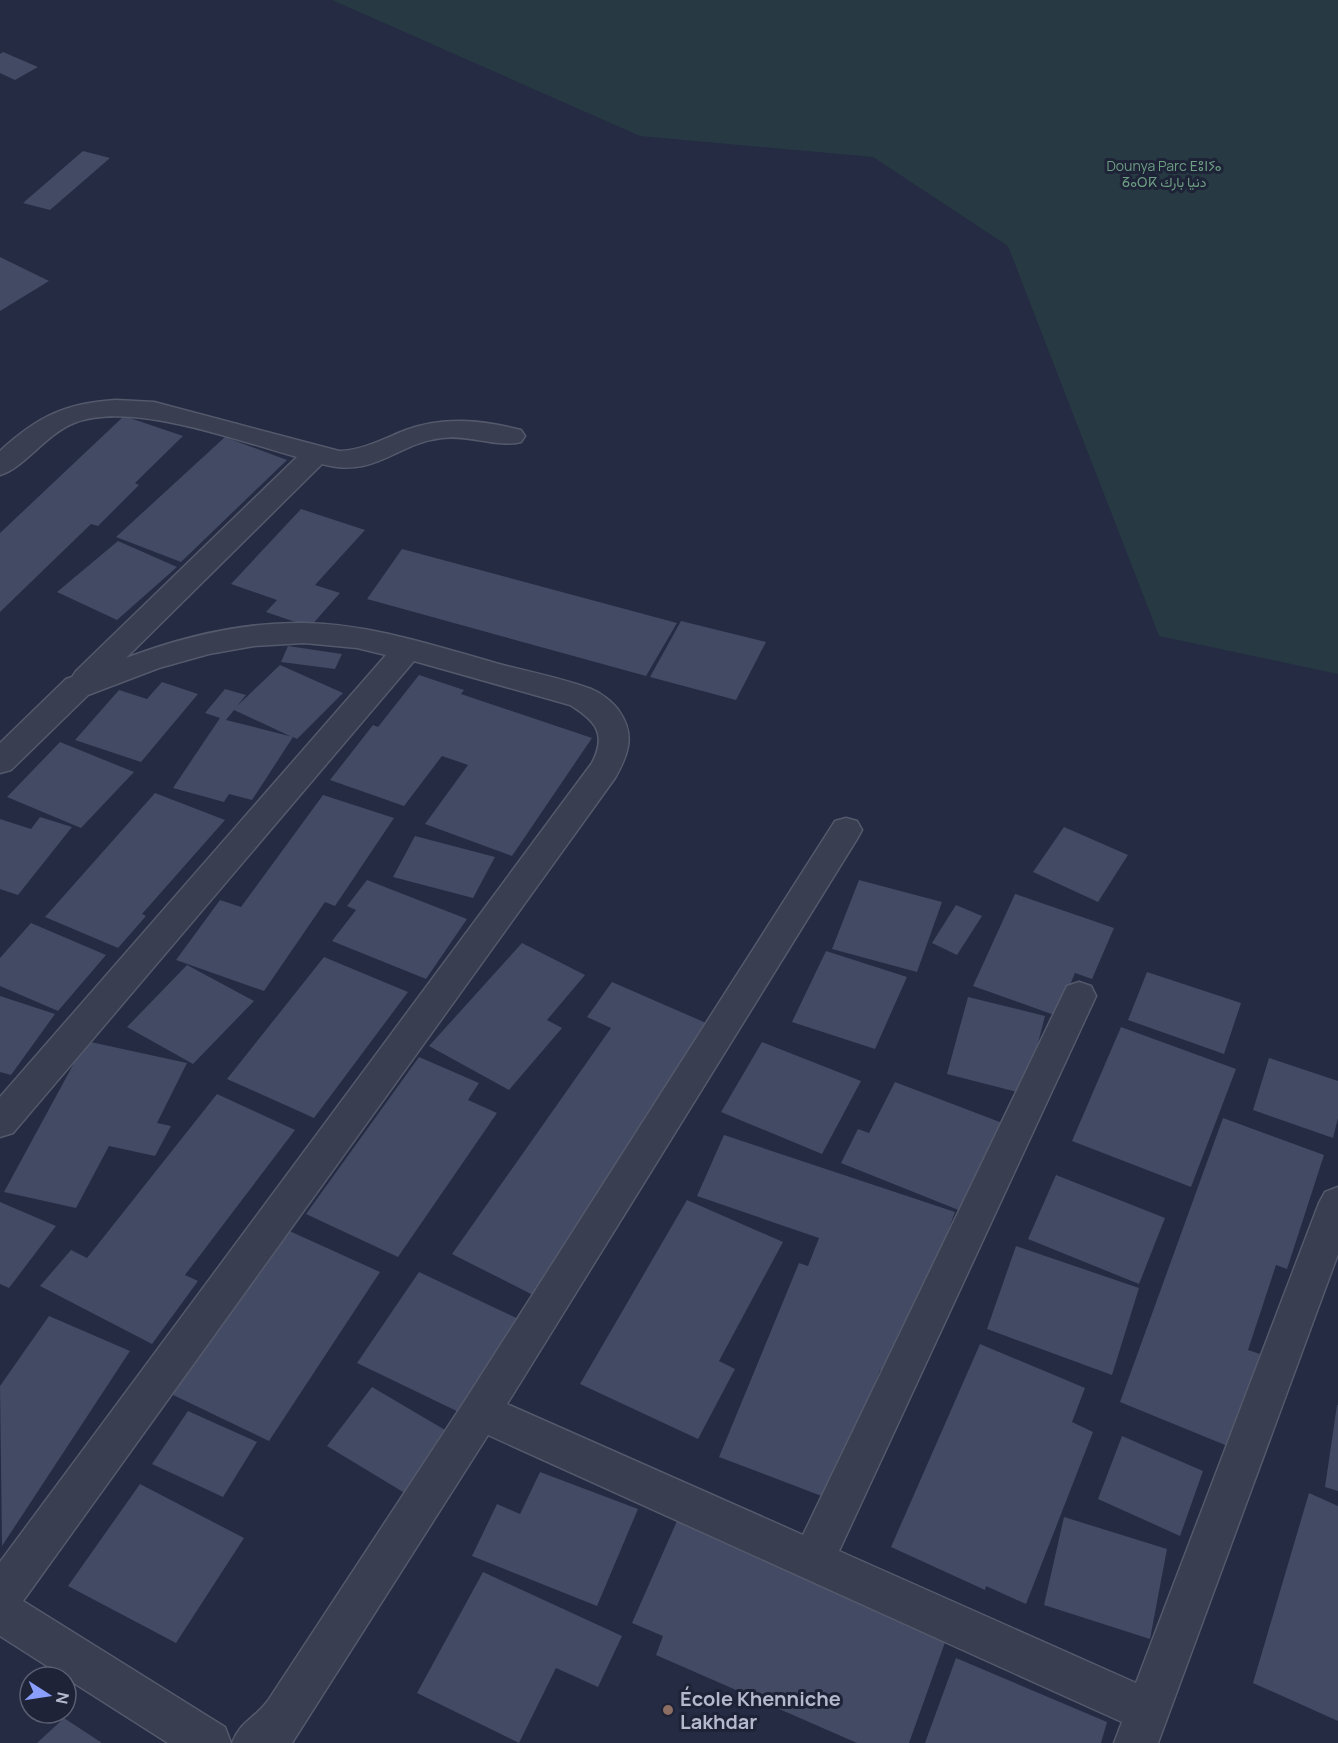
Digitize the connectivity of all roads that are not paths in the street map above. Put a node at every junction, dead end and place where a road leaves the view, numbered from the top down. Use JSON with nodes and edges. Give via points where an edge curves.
{"nodes":[{"id":1,"x":511,"y":436,"type":"dead end"},
{"id":2,"x":315,"y":455,"type":"junction"},
{"id":3,"x":0,"y":466,"type":"edge"},
{"id":4,"x":408,"y":649,"type":"junction"},
{"id":5,"x":77,"y":687,"type":"junction"},
{"id":6,"x":0,"y":762,"type":"edge"},
{"id":7,"x":846,"y":830,"type":"dead end"},
{"id":8,"x":1079,"y":996,"type":"dead end"},
{"id":9,"x":0,"y":1122,"type":"edge"},
{"id":10,"x":1338,"y":1203,"type":"edge"},
{"id":11,"x":480,"y":1412,"type":"junction"},
{"id":12,"x":813,"y":1560,"type":"junction"},
{"id":13,"x":0,"y":1597,"type":"edge"},
{"id":14,"x":0,"y":1611,"type":"edge"},
{"id":15,"x":1142,"y":1727,"type":"edge"},
{"id":16,"x":209,"y":1743,"type":"edge"},
{"id":17,"x":254,"y":1743,"type":"edge"}],
"edges":[{"from":1,"to":2,"type":"street","via":[[444,428],[369,457],[339,460]]},
{"from":2,"to":3,"type":"street","via":[[154,410],[128,408],[101,409],[55,421]]},
{"from":2,"to":5,"type":"street"},
{"from":4,"to":5,"type":"street","via":[[357,638],[304,633],[254,636],[150,660]]},
{"from":4,"to":9,"type":"street"},
{"from":4,"to":13,"type":"street","via":[[581,697],[596,705],[614,729],[612,757]]},
{"from":5,"to":6,"type":"street"},
{"from":7,"to":11,"type":"street"},
{"from":8,"to":12,"type":"street"},
{"from":10,"to":15,"type":"street"},
{"from":11,"to":12,"type":"street"},
{"from":11,"to":17,"type":"street","via":[[275,1729]]},
{"from":12,"to":15,"type":"street"},
{"from":14,"to":16,"type":"street"}]}
